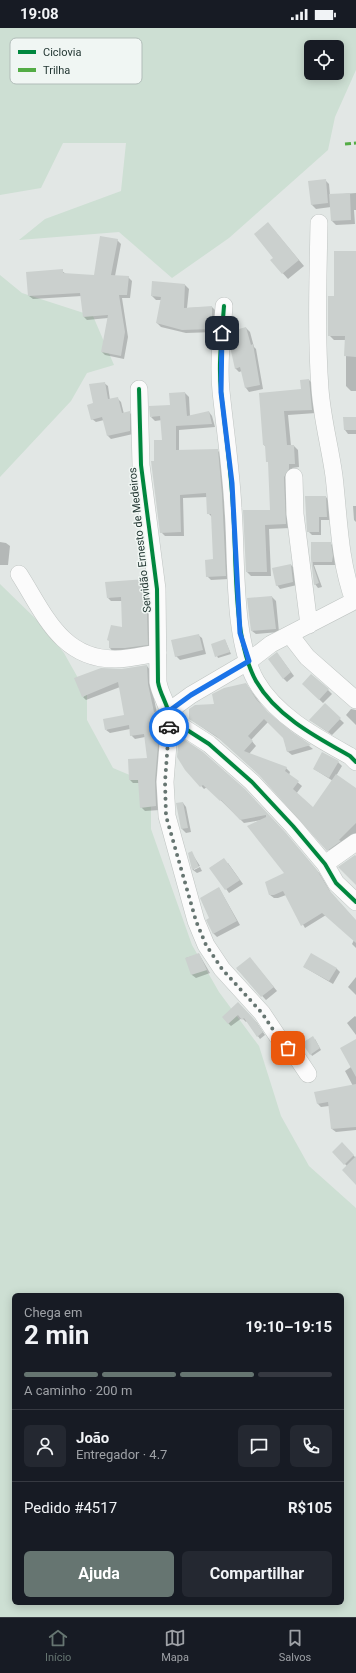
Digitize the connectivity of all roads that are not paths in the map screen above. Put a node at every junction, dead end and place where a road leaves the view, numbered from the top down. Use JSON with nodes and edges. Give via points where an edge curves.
{"nodes":[{"id":1,"x":319,"y":223,"type":"dead end"},
{"id":2,"x":224,"y":306,"type":"dead end"},
{"id":3,"x":139,"y":389,"type":"dead end"},
{"id":4,"x":294,"y":477,"type":"dead end"},
{"id":5,"x":19,"y":574,"type":"dead end"},
{"id":6,"x":355,"y":600,"type":"edge"},
{"id":7,"x":309,"y":625,"type":"junction"},
{"id":8,"x":290,"y":635,"type":"junction"},
{"id":9,"x":158,"y":653,"type":"junction"},
{"id":10,"x":249,"y":661,"type":"junction"},
{"id":11,"x":356,"y":700,"type":"edge"},
{"id":12,"x":169,"y":715,"type":"junction"},
{"id":13,"x":356,"y":762,"type":"edge"},
{"id":14,"x":356,"y":842,"type":"edge"},
{"id":15,"x":325,"y":864,"type":"junction"},
{"id":16,"x":356,"y":902,"type":"edge"},
{"id":17,"x":308,"y":1074,"type":"dead end"}],
"edges":[{"from":1,"to":6,"type":"street","via":[[317,339],[320,391],[333,469],[346,579]]},
{"from":2,"to":10,"type":"street","via":[[221,392],[232,483],[240,633]]},
{"from":3,"to":9,"type":"street","name":"Servidão Ernesto de Medeiros","via":[[141,465],[157,590]]},
{"from":4,"to":7,"type":"street"},
{"from":5,"to":9,"type":"street","via":[[53,628],[74,649],[92,657],[116,659]]},
{"from":6,"to":7,"type":"street"},
{"from":7,"to":8,"type":"street"},
{"from":8,"to":10,"type":"street","via":[[271,644]]},
{"from":8,"to":11,"type":"street","via":[[307,657]]},
{"from":9,"to":12,"type":"street","name":"Servidão Ernesto de Medeiros","via":[[159,690]]},
{"from":10,"to":12,"type":"street","via":[[191,695]]},
{"from":10,"to":13,"type":"street","via":[[256,680],[281,711]]},
{"from":12,"to":15,"type":"street","via":[[228,759],[275,806]]},
{"from":12,"to":17,"type":"street","via":[[165,782],[166,816],[196,921],[206,945],[222,969],[262,1013]]},
{"from":14,"to":15,"type":"street"},
{"from":15,"to":16,"type":"street","via":[[336,883]]}]}
